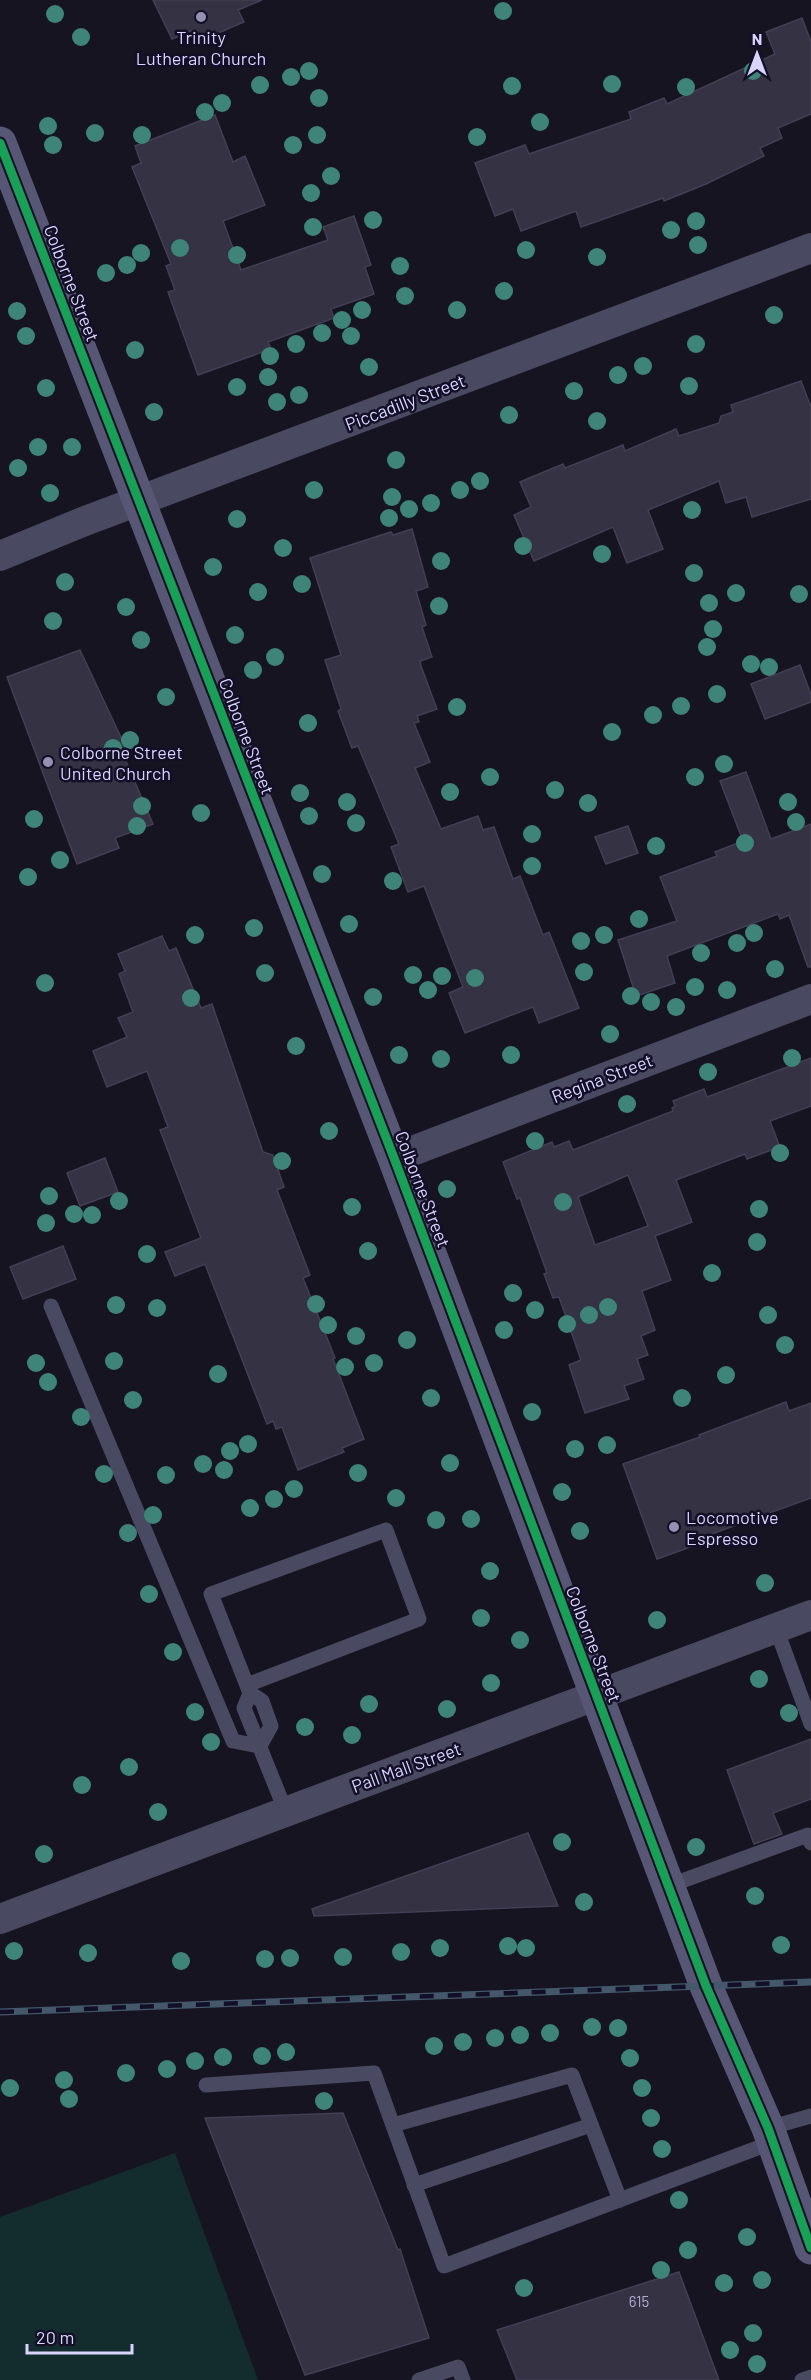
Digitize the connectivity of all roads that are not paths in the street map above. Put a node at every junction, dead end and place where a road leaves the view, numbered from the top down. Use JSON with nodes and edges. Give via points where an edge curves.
{"nodes":[{"id":1,"x":0,"y":143,"type":"edge"},
{"id":2,"x":811,"y":248,"type":"edge"},
{"id":3,"x":139,"y":502,"type":"junction"},
{"id":4,"x":0,"y":556,"type":"edge"},
{"id":5,"x":811,"y":999,"type":"edge"},
{"id":6,"x":394,"y":1158,"type":"junction"},
{"id":7,"x":51,"y":1306,"type":"dead end"},
{"id":8,"x":811,"y":1615,"type":"edge"},
{"id":9,"x":776,"y":1628,"type":"junction"},
{"id":10,"x":248,"y":1689,"type":"junction"},
{"id":11,"x":596,"y":1696,"type":"junction"},
{"id":12,"x":811,"y":1724,"type":"edge"},
{"id":13,"x":260,"y":1746,"type":"junction"},
{"id":14,"x":286,"y":1812,"type":"junction"},
{"id":15,"x":810,"y":1836,"type":"edge"},
{"id":16,"x":668,"y":1886,"type":"junction"},
{"id":17,"x":0,"y":1919,"type":"edge"},
{"id":18,"x":206,"y":2085,"type":"dead end"},
{"id":19,"x":811,"y":2116,"type":"edge"},
{"id":20,"x":393,"y":2125,"type":"junction"},
{"id":21,"x":591,"y":2125,"type":"junction"},
{"id":22,"x":770,"y":2135,"type":"junction"},
{"id":23,"x":414,"y":2185,"type":"junction"},
{"id":24,"x":620,"y":2200,"type":"junction"},
{"id":25,"x":811,"y":2248,"type":"edge"},
{"id":26,"x":811,"y":2377,"type":"edge"},
{"id":27,"x":419,"y":2380,"type":"edge"},
{"id":28,"x":463,"y":2380,"type":"edge"},
{"id":29,"x":802,"y":2380,"type":"edge"}],
"edges":[{"from":1,"to":3,"type":"street","name":"Colborne Street"},
{"from":2,"to":3,"type":"street","name":"Piccadilly Street"},
{"from":3,"to":4,"type":"street","name":"Piccadilly Street"},
{"from":3,"to":6,"type":"street","name":"Colborne Street"},
{"from":5,"to":6,"type":"street","name":"Regina Street"},
{"from":6,"to":11,"type":"street","name":"Colborne Street"},
{"from":7,"to":13,"type":"lane","via":[[232,1741]]},
{"from":8,"to":9,"type":"street","name":"Pall Mall Street"},
{"from":9,"to":11,"type":"street","name":"Pall Mall Street"},
{"from":9,"to":12,"type":"lane"},
{"from":10,"to":10,"type":"lane","via":[[211,1594],[386,1530],[419,1619]]},
{"from":10,"to":13,"type":"lane","via":[[244,1708]]},
{"from":11,"to":14,"type":"street","name":"Pall Mall Street"},
{"from":11,"to":16,"type":"street","name":"Colborne Street"},
{"from":13,"to":14,"type":"lane"},
{"from":14,"to":17,"type":"street","name":"Pall Mall Street"},
{"from":15,"to":16,"type":"lane"},
{"from":16,"to":22,"type":"street","name":"Colborne Street"},
{"from":18,"to":20,"type":"lane","via":[[374,2073]]},
{"from":19,"to":22,"type":"lane"},
{"from":20,"to":21,"type":"lane","via":[[572,2075]]},
{"from":20,"to":23,"type":"lane"},
{"from":21,"to":23,"type":"lane"},
{"from":21,"to":24,"type":"lane"},
{"from":22,"to":24,"type":"lane"},
{"from":22,"to":25,"type":"street","name":"Colborne Street"},
{"from":23,"to":24,"type":"lane","via":[[444,2266]]},
{"from":26,"to":29,"type":"lane"},
{"from":27,"to":28,"type":"lane","via":[[458,2367]]}]}
